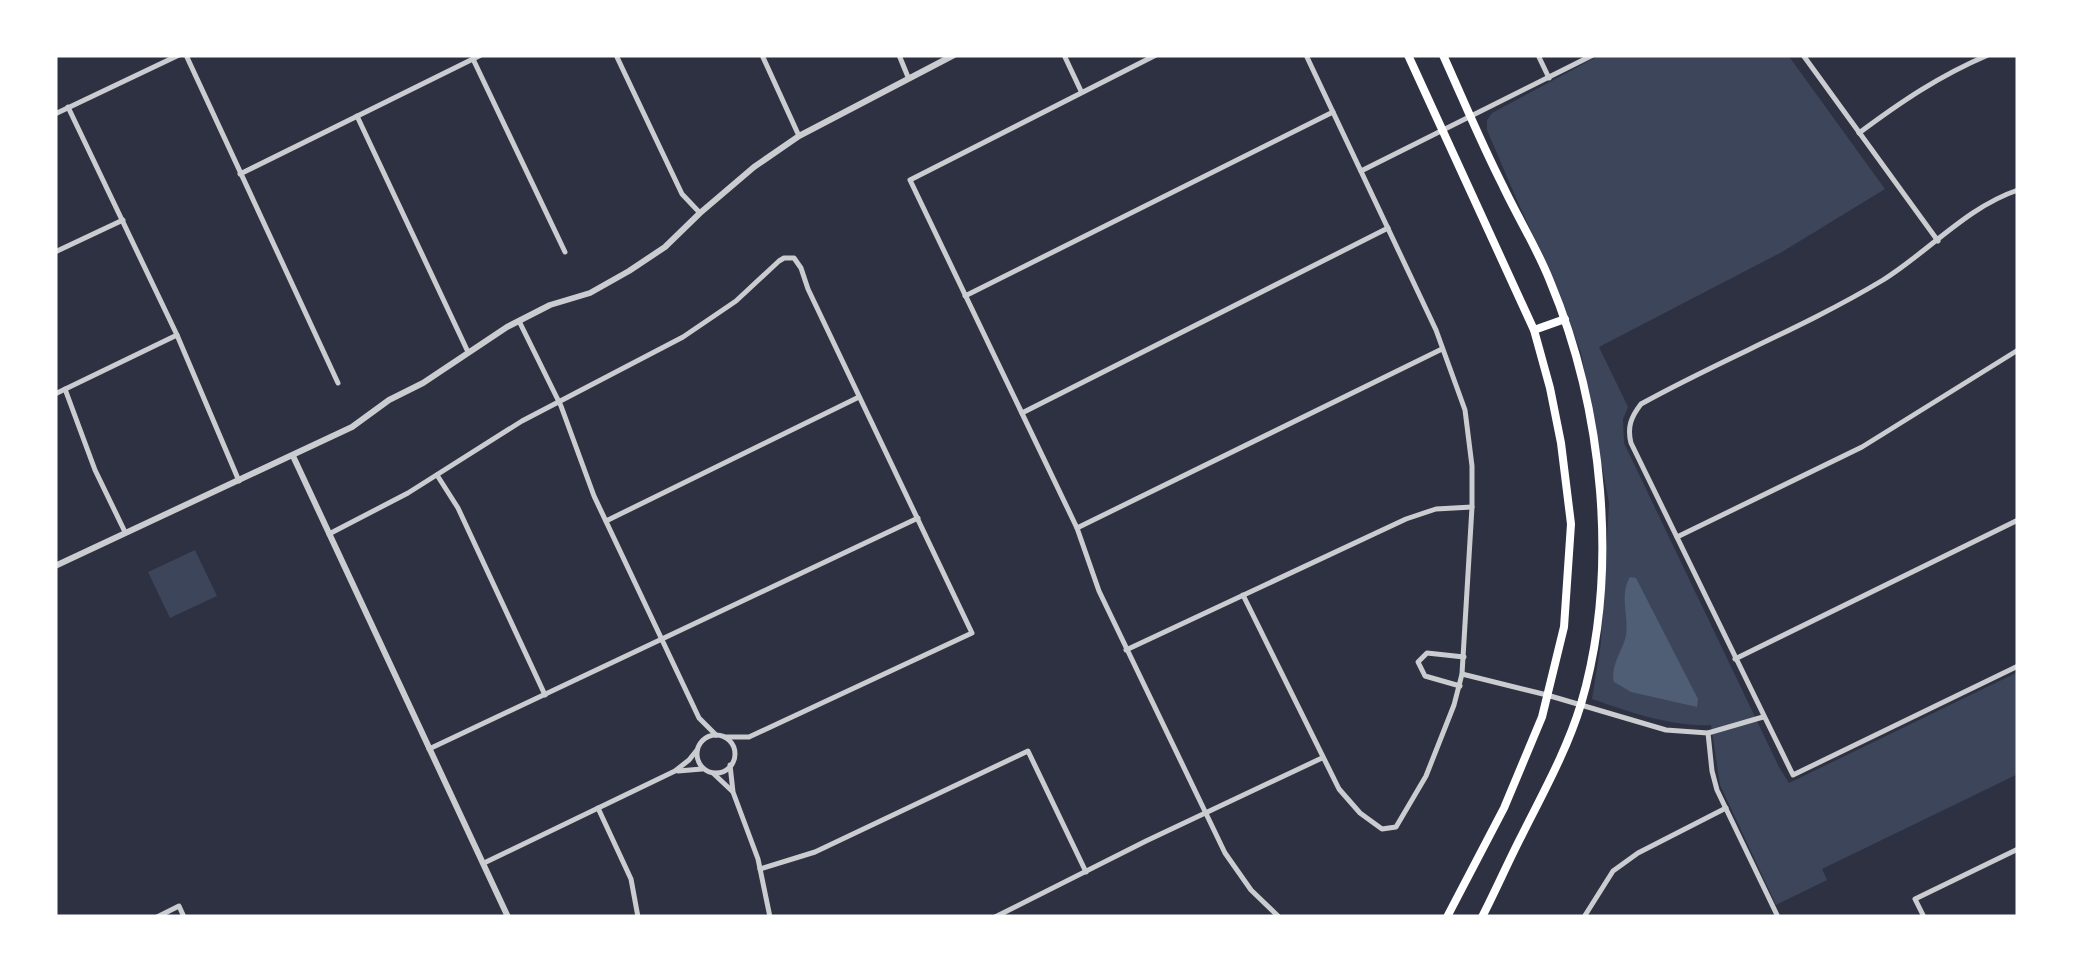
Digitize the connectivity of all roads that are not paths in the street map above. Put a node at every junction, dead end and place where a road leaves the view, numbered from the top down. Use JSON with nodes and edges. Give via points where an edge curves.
{"nodes":[{"id":1,"x":183,"y":55,"type":"edge"},
{"id":2,"x":481,"y":55,"type":"edge"},
{"id":3,"x":616,"y":55,"type":"edge"},
{"id":4,"x":762,"y":55,"type":"edge"},
{"id":5,"x":898,"y":55,"type":"edge"},
{"id":6,"x":954,"y":55,"type":"edge"},
{"id":7,"x":1064,"y":55,"type":"edge"},
{"id":8,"x":1156,"y":55,"type":"edge"},
{"id":9,"x":1306,"y":55,"type":"edge"},
{"id":10,"x":1408,"y":55,"type":"edge"},
{"id":11,"x":1443,"y":55,"type":"edge"},
{"id":12,"x":1538,"y":55,"type":"edge"},
{"id":13,"x":1593,"y":55,"type":"edge"},
{"id":14,"x":1803,"y":55,"type":"edge"},
{"id":15,"x":1988,"y":55,"type":"edge"},
{"id":16,"x":473,"y":59,"type":"junction"},
{"id":17,"x":908,"y":77,"type":"junction"},
{"id":18,"x":1549,"y":78,"type":"junction"},
{"id":19,"x":1081,"y":92,"type":"junction"},
{"id":20,"x":68,"y":107,"type":"junction"},
{"id":21,"x":1333,"y":112,"type":"junction"},
{"id":22,"x":55,"y":114,"type":"edge"},
{"id":23,"x":356,"y":116,"type":"junction"},
{"id":24,"x":1470,"y":116,"type":"junction"},
{"id":25,"x":1443,"y":131,"type":"junction"},
{"id":26,"x":1860,"y":133,"type":"junction"},
{"id":27,"x":800,"y":136,"type":"junction"},
{"id":28,"x":1361,"y":171,"type":"junction"},
{"id":29,"x":240,"y":174,"type":"junction"},
{"id":30,"x":2018,"y":190,"type":"edge"},
{"id":31,"x":700,"y":213,"type":"junction"},
{"id":32,"x":123,"y":220,"type":"junction"},
{"id":33,"x":1388,"y":228,"type":"junction"},
{"id":34,"x":1938,"y":241,"type":"junction"},
{"id":35,"x":55,"y":252,"type":"edge"},
{"id":36,"x":564,"y":252,"type":"dead end"},
{"id":37,"x":965,"y":296,"type":"junction"},
{"id":38,"x":1564,"y":319,"type":"junction"},
{"id":39,"x":520,"y":321,"type":"junction"},
{"id":40,"x":1534,"y":330,"type":"junction"},
{"id":41,"x":177,"y":336,"type":"junction"},
{"id":42,"x":1443,"y":348,"type":"junction"},
{"id":43,"x":2018,"y":350,"type":"edge"},
{"id":44,"x":468,"y":352,"type":"junction"},
{"id":45,"x":338,"y":383,"type":"dead end"},
{"id":46,"x":65,"y":390,"type":"junction"},
{"id":47,"x":55,"y":394,"type":"edge"},
{"id":48,"x":859,"y":396,"type":"junction"},
{"id":49,"x":559,"y":402,"type":"junction"},
{"id":50,"x":1022,"y":413,"type":"junction"},
{"id":51,"x":294,"y":456,"type":"junction"},
{"id":52,"x":438,"y":475,"type":"junction"},
{"id":53,"x":239,"y":481,"type":"junction"},
{"id":54,"x":1472,"y":507,"type":"junction"},
{"id":55,"x":918,"y":518,"type":"junction"},
{"id":56,"x":2018,"y":520,"type":"edge"},
{"id":57,"x":606,"y":522,"type":"junction"},
{"id":58,"x":1077,"y":528,"type":"junction"},
{"id":59,"x":125,"y":532,"type":"junction"},
{"id":60,"x":329,"y":534,"type":"junction"},
{"id":61,"x":1676,"y":537,"type":"junction"},
{"id":62,"x":55,"y":566,"type":"edge"},
{"id":63,"x":1244,"y":594,"type":"junction"},
{"id":64,"x":662,"y":639,"type":"junction"},
{"id":65,"x":1126,"y":650,"type":"junction"},
{"id":66,"x":1464,"y":658,"type":"junction"},
{"id":67,"x":1735,"y":659,"type":"junction"},
{"id":68,"x":2018,"y":666,"type":"edge"},
{"id":69,"x":1462,"y":674,"type":"junction"},
{"id":70,"x":1460,"y":686,"type":"junction"},
{"id":71,"x":1547,"y":694,"type":"junction"},
{"id":72,"x":545,"y":695,"type":"junction"},
{"id":73,"x":1580,"y":706,"type":"junction"},
{"id":74,"x":699,"y":718,"type":"junction"},
{"id":75,"x":1763,"y":718,"type":"junction"},
{"id":76,"x":1708,"y":733,"type":"junction"},
{"id":77,"x":716,"y":735,"type":"junction"},
{"id":78,"x":749,"y":737,"type":"junction"},
{"id":79,"x":726,"y":738,"type":"junction"},
{"id":80,"x":701,"y":741,"type":"junction"},
{"id":81,"x":429,"y":749,"type":"junction"},
{"id":82,"x":697,"y":750,"type":"junction"},
{"id":83,"x":1322,"y":758,"type":"junction"},
{"id":84,"x":732,"y":762,"type":"junction"},
{"id":85,"x":676,"y":771,"type":"junction"},
{"id":86,"x":709,"y":771,"type":"junction"},
{"id":87,"x":733,"y":792,"type":"junction"},
{"id":88,"x":598,"y":808,"type":"junction"},
{"id":89,"x":1726,"y":808,"type":"junction"},
{"id":90,"x":1205,"y":813,"type":"junction"},
{"id":91,"x":2018,"y":849,"type":"edge"},
{"id":92,"x":484,"y":863,"type":"junction"},
{"id":93,"x":760,"y":869,"type":"junction"},
{"id":94,"x":1086,"y":872,"type":"junction"},
{"id":95,"x":156,"y":917,"type":"edge"},
{"id":96,"x":184,"y":917,"type":"edge"},
{"id":97,"x":508,"y":917,"type":"edge"},
{"id":98,"x":638,"y":917,"type":"edge"},
{"id":99,"x":770,"y":917,"type":"edge"},
{"id":100,"x":995,"y":917,"type":"edge"},
{"id":101,"x":1279,"y":917,"type":"edge"},
{"id":102,"x":1447,"y":917,"type":"edge"},
{"id":103,"x":1482,"y":917,"type":"edge"},
{"id":104,"x":1584,"y":917,"type":"edge"},
{"id":105,"x":1778,"y":917,"type":"edge"},
{"id":106,"x":1924,"y":917,"type":"edge"}],
"edges":[{"from":1,"to":20,"type":"street"},
{"from":1,"to":29,"type":"street"},
{"from":2,"to":16,"type":"street"},
{"from":3,"to":31,"type":"street","via":[[682,194]]},
{"from":4,"to":27,"type":"street"},
{"from":5,"to":17,"type":"street"},
{"from":6,"to":17,"type":"street"},
{"from":7,"to":19,"type":"street"},
{"from":8,"to":19,"type":"street"},
{"from":9,"to":21,"type":"street"},
{"from":10,"to":25,"type":"main road"},
{"from":11,"to":24,"type":"main road"},
{"from":12,"to":18,"type":"street"},
{"from":13,"to":18,"type":"street"},
{"from":14,"to":26,"type":"street"},
{"from":15,"to":26,"type":"street","via":[[1912,94]]},
{"from":16,"to":23,"type":"street"},
{"from":16,"to":36,"type":"street"},
{"from":17,"to":27,"type":"street"},
{"from":18,"to":24,"type":"street"},
{"from":19,"to":37,"type":"street","via":[[910,180]]},
{"from":20,"to":22,"type":"street"},
{"from":20,"to":32,"type":"street"},
{"from":21,"to":28,"type":"street"},
{"from":21,"to":37,"type":"street"},
{"from":23,"to":29,"type":"street"},
{"from":23,"to":44,"type":"street"},
{"from":24,"to":25,"type":"street"},
{"from":24,"to":38,"type":"main road"},
{"from":25,"to":28,"type":"street"},
{"from":25,"to":40,"type":"main road"},
{"from":26,"to":34,"type":"street"},
{"from":27,"to":31,"type":"street"},
{"from":28,"to":33,"type":"street"},
{"from":29,"to":45,"type":"street"},
{"from":30,"to":34,"type":"street","via":[[1980,208]]},
{"from":31,"to":39,"type":"street","via":[[628,272]]},
{"from":32,"to":35,"type":"street"},
{"from":32,"to":41,"type":"street"},
{"from":33,"to":42,"type":"street"},
{"from":33,"to":50,"type":"street"},
{"from":34,"to":61,"type":"street","via":[[1825,312],[1641,404],[1628,429],[1631,443]]},
{"from":37,"to":50,"type":"street"},
{"from":38,"to":40,"type":"main road"},
{"from":38,"to":73,"type":"main road","via":[[1594,445],[1602,526],[1600,604]]},
{"from":39,"to":44,"type":"street"},
{"from":39,"to":49,"type":"street"},
{"from":40,"to":71,"type":"main road","via":[[1561,443],[1570,524],[1564,627]]},
{"from":41,"to":46,"type":"street"},
{"from":41,"to":53,"type":"street"},
{"from":42,"to":54,"type":"street","via":[[1466,410]]},
{"from":42,"to":58,"type":"street"},
{"from":43,"to":61,"type":"street","via":[[1862,447]]},
{"from":44,"to":51,"type":"street"},
{"from":46,"to":47,"type":"street"},
{"from":46,"to":59,"type":"street"},
{"from":48,"to":49,"type":"street","via":[[794,258],[780,261],[684,338]]},
{"from":48,"to":55,"type":"street"},
{"from":48,"to":57,"type":"street"},
{"from":49,"to":52,"type":"street"},
{"from":49,"to":57,"type":"street"},
{"from":50,"to":58,"type":"street"},
{"from":51,"to":53,"type":"street"},
{"from":51,"to":60,"type":"street"},
{"from":52,"to":60,"type":"street"},
{"from":52,"to":72,"type":"street"},
{"from":53,"to":59,"type":"street"},
{"from":54,"to":63,"type":"street","via":[[1406,519]]},
{"from":54,"to":66,"type":"street"},
{"from":55,"to":64,"type":"street"},
{"from":55,"to":78,"type":"street","via":[[972,632]]},
{"from":56,"to":67,"type":"street"},
{"from":57,"to":64,"type":"street"},
{"from":58,"to":65,"type":"street"},
{"from":59,"to":62,"type":"street"},
{"from":60,"to":81,"type":"street"},
{"from":61,"to":67,"type":"street"},
{"from":63,"to":65,"type":"street"},
{"from":63,"to":83,"type":"street"},
{"from":64,"to":72,"type":"street"},
{"from":64,"to":74,"type":"street"},
{"from":65,"to":90,"type":"street"},
{"from":66,"to":69,"type":"street"},
{"from":66,"to":70,"type":"street","via":[[1427,652],[1418,662],[1425,676]]},
{"from":67,"to":75,"type":"street"},
{"from":68,"to":75,"type":"street","via":[[1793,775]]},
{"from":69,"to":70,"type":"street"},
{"from":69,"to":71,"type":"street"},
{"from":70,"to":83,"type":"street","via":[[1426,776],[1392,829],[1382,829],[1348,802]]},
{"from":71,"to":73,"type":"street"},
{"from":71,"to":102,"type":"main road","via":[[1504,808]]},
{"from":72,"to":81,"type":"street"},
{"from":73,"to":76,"type":"street","via":[[1666,730]]},
{"from":73,"to":103,"type":"main road"},
{"from":74,"to":77,"type":"street"},
{"from":74,"to":80,"type":"street"},
{"from":75,"to":76,"type":"street"},
{"from":76,"to":89,"type":"street"},
{"from":77,"to":79,"type":"street"},
{"from":77,"to":80,"type":"street"},
{"from":78,"to":79,"type":"street"},
{"from":78,"to":84,"type":"street"},
{"from":79,"to":84,"type":"street"},
{"from":80,"to":82,"type":"street"},
{"from":81,"to":92,"type":"street"},
{"from":82,"to":85,"type":"street"},
{"from":82,"to":86,"type":"street","via":[[698,762]]},
{"from":83,"to":90,"type":"street"},
{"from":84,"to":86,"type":"street"},
{"from":84,"to":87,"type":"street"},
{"from":85,"to":86,"type":"street"},
{"from":85,"to":88,"type":"street"},
{"from":86,"to":87,"type":"street"},
{"from":87,"to":93,"type":"street"},
{"from":88,"to":92,"type":"street"},
{"from":88,"to":98,"type":"street","via":[[630,879]]},
{"from":89,"to":104,"type":"street","via":[[1613,871]]},
{"from":89,"to":105,"type":"street"},
{"from":90,"to":94,"type":"street"},
{"from":90,"to":101,"type":"street","via":[[1250,890]]},
{"from":91,"to":106,"type":"street","via":[[1915,898]]},
{"from":92,"to":97,"type":"street"},
{"from":93,"to":94,"type":"street","via":[[814,852],[1028,750]]},
{"from":93,"to":99,"type":"street"},
{"from":94,"to":100,"type":"street"},
{"from":95,"to":96,"type":"street","via":[[179,906]]}]}
